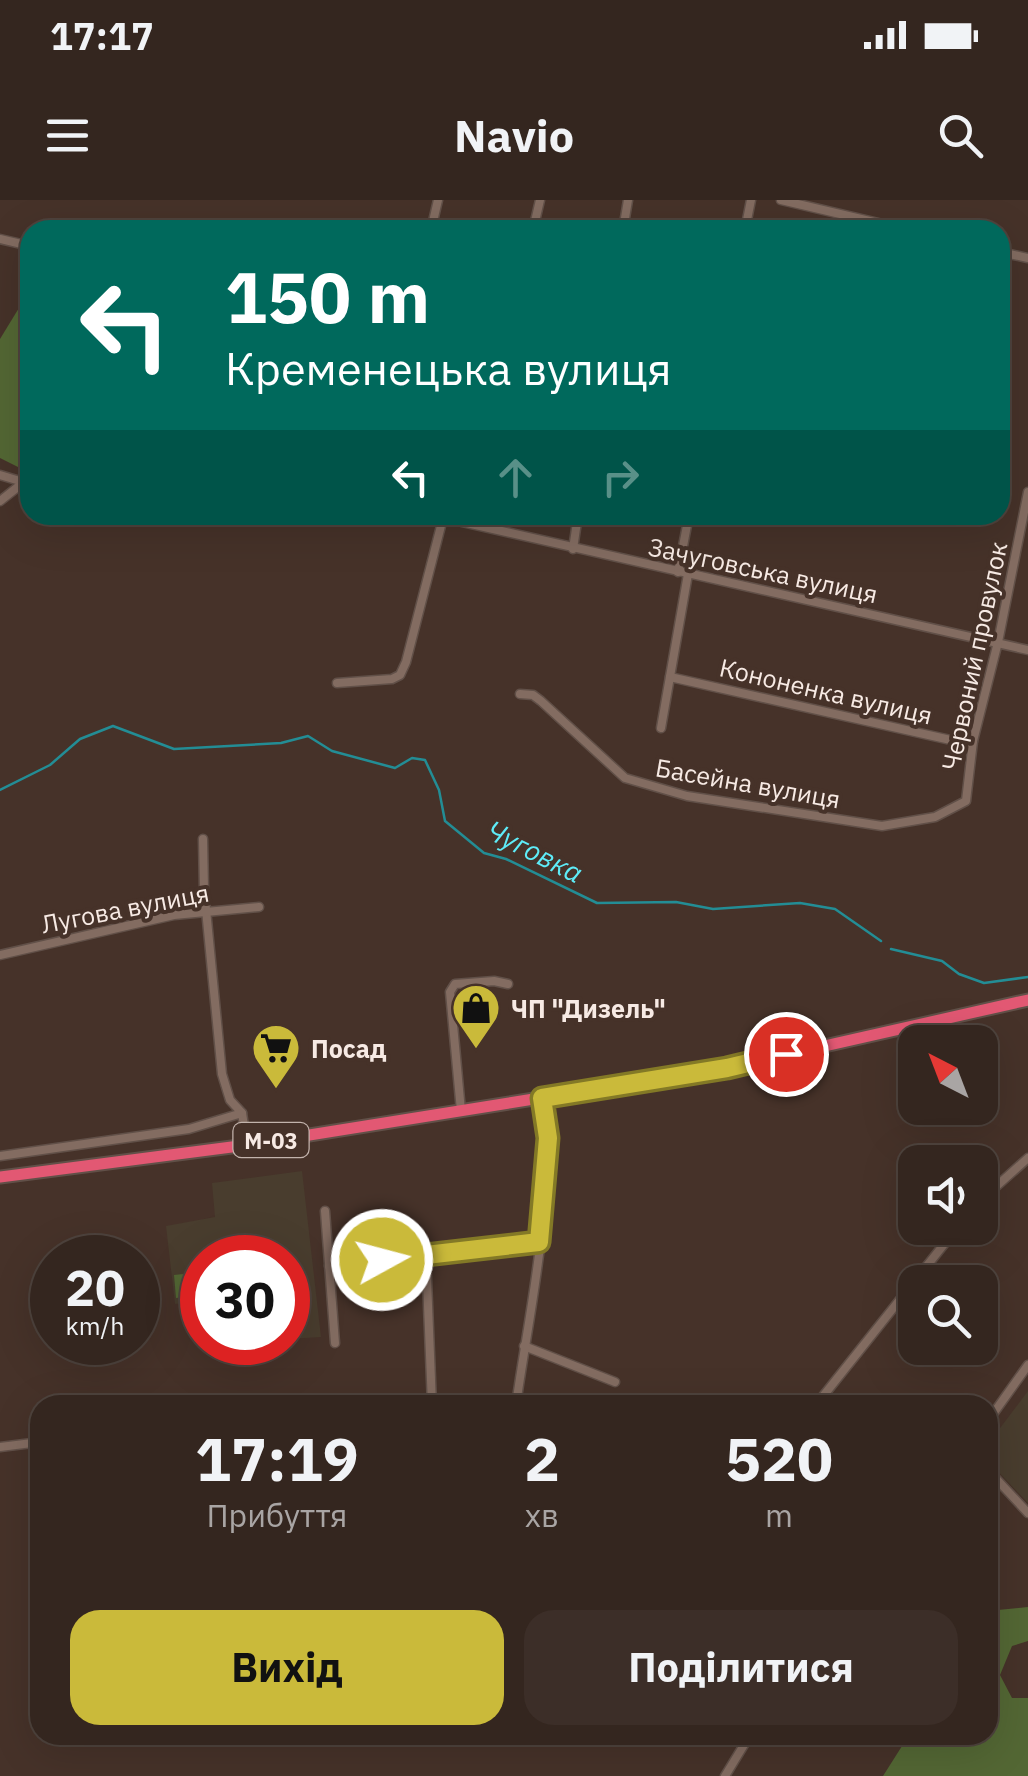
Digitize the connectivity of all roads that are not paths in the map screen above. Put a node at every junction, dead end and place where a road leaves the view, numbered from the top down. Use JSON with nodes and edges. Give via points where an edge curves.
{"nodes":[{"id":1,"x":781,"y":200,"type":"edge"},
{"id":2,"x":866,"y":220,"type":"edge"},
{"id":3,"x":1028,"y":492,"type":"edge"},
{"id":4,"x":441,"y":525,"type":"edge"},
{"id":5,"x":486,"y":525,"type":"edge"},
{"id":6,"x":577,"y":525,"type":"edge"},
{"id":7,"x":688,"y":525,"type":"edge"},
{"id":8,"x":573,"y":549,"type":"junction"},
{"id":9,"x":683,"y":573,"type":"junction"},
{"id":10,"x":998,"y":642,"type":"junction"},
{"id":11,"x":1028,"y":650,"type":"edge"},
{"id":12,"x":670,"y":676,"type":"junction"},
{"id":13,"x":337,"y":682,"type":"dead end"},
{"id":14,"x":520,"y":694,"type":"dead end"},
{"id":15,"x":660,"y":728,"type":"dead end"},
{"id":16,"x":973,"y":741,"type":"junction"},
{"id":17,"x":882,"y":826,"type":"joint"},
{"id":18,"x":203,"y":839,"type":"dead end"},
{"id":19,"x":259,"y":908,"type":"dead end"},
{"id":20,"x":208,"y":912,"type":"junction"},
{"id":21,"x":0,"y":954,"type":"edge"},
{"id":22,"x":508,"y":984,"type":"dead end"},
{"id":23,"x":1028,"y":1000,"type":"edge"},
{"id":24,"x":542,"y":1098,"type":"junction"},
{"id":25,"x":462,"y":1111,"type":"junction"},
{"id":26,"x":242,"y":1112,"type":"junction"},
{"id":27,"x":246,"y":1144,"type":"junction"},
{"id":28,"x":0,"y":1156,"type":"edge"},
{"id":29,"x":1028,"y":1158,"type":"edge"},
{"id":30,"x":0,"y":1177,"type":"edge"},
{"id":31,"x":998,"y":1184,"type":"edge"},
{"id":32,"x":325,"y":1211,"type":"dead end"},
{"id":33,"x":539,"y":1242,"type":"junction"},
{"id":34,"x":943,"y":1245,"type":"edge"},
{"id":35,"x":426,"y":1255,"type":"junction"},
{"id":36,"x":329,"y":1266,"type":"junction"},
{"id":37,"x":335,"y":1342,"type":"dead end"},
{"id":38,"x":524,"y":1346,"type":"junction"},
{"id":39,"x":1028,"y":1365,"type":"edge"},
{"id":40,"x":614,"y":1382,"type":"dead end"},
{"id":41,"x":432,"y":1395,"type":"edge"},
{"id":42,"x":517,"y":1395,"type":"edge"},
{"id":43,"x":824,"y":1395,"type":"edge"},
{"id":44,"x":998,"y":1407,"type":"edge"},
{"id":45,"x":30,"y":1443,"type":"edge"},
{"id":46,"x":0,"y":1447,"type":"edge"},
{"id":47,"x":998,"y":1481,"type":"edge"},
{"id":48,"x":1028,"y":1513,"type":"edge"},
{"id":49,"x":744,"y":1745,"type":"edge"},
{"id":50,"x":724,"y":1776,"type":"edge"}],
"edges":[{"from":1,"to":2,"type":"street"},
{"from":3,"to":10,"type":"street","name":"Червоний провулок"},
{"from":4,"to":13,"type":"street","via":[[400,675]]},
{"from":5,"to":8,"type":"street","name":"Зачуговська вулиця"},
{"from":6,"to":8,"type":"street"},
{"from":7,"to":9,"type":"street"},
{"from":8,"to":9,"type":"street","name":"Зачуговська вулиця"},
{"from":9,"to":10,"type":"street","name":"Зачуговська вулиця"},
{"from":9,"to":12,"type":"street"},
{"from":10,"to":11,"type":"street","name":"Зачуговська вулиця"},
{"from":10,"to":16,"type":"street","name":"Червоний провулок"},
{"from":12,"to":15,"type":"street"},
{"from":12,"to":16,"type":"street","name":"Кононенка вулиця"},
{"from":14,"to":17,"type":"street","name":"Басейна вулиця","via":[[541,700],[636,783]]},
{"from":16,"to":17,"type":"street","name":"Червоний провулок","via":[[966,801],[935,817]]},
{"from":18,"to":20,"type":"street"},
{"from":19,"to":20,"type":"street","name":"Лугова вулиця"},
{"from":20,"to":21,"type":"street","name":"Лугова вулиця"},
{"from":20,"to":26,"type":"street","via":[[224,1088]]},
{"from":22,"to":25,"type":"street","via":[[455,984],[450,992]]},
{"from":23,"to":24,"type":"highway","number":"М-03","via":[[727,1068]]},
{"from":24,"to":25,"type":"highway","number":"М-03"},
{"from":24,"to":33,"type":"street","via":[[548,1138]]},
{"from":25,"to":27,"type":"highway","number":"М-03"},
{"from":26,"to":27,"type":"street"},
{"from":26,"to":28,"type":"street","via":[[190,1129]]},
{"from":27,"to":30,"type":"highway","number":"М-03"},
{"from":29,"to":31,"type":"street"},
{"from":32,"to":36,"type":"street"},
{"from":33,"to":35,"type":"street"},
{"from":33,"to":38,"type":"street"},
{"from":34,"to":43,"type":"street"},
{"from":35,"to":36,"type":"street"},
{"from":35,"to":41,"type":"street"},
{"from":36,"to":37,"type":"street"},
{"from":38,"to":40,"type":"street"},
{"from":38,"to":42,"type":"street"},
{"from":39,"to":44,"type":"street"},
{"from":45,"to":46,"type":"street"},
{"from":47,"to":48,"type":"street"},
{"from":49,"to":50,"type":"street"}]}
